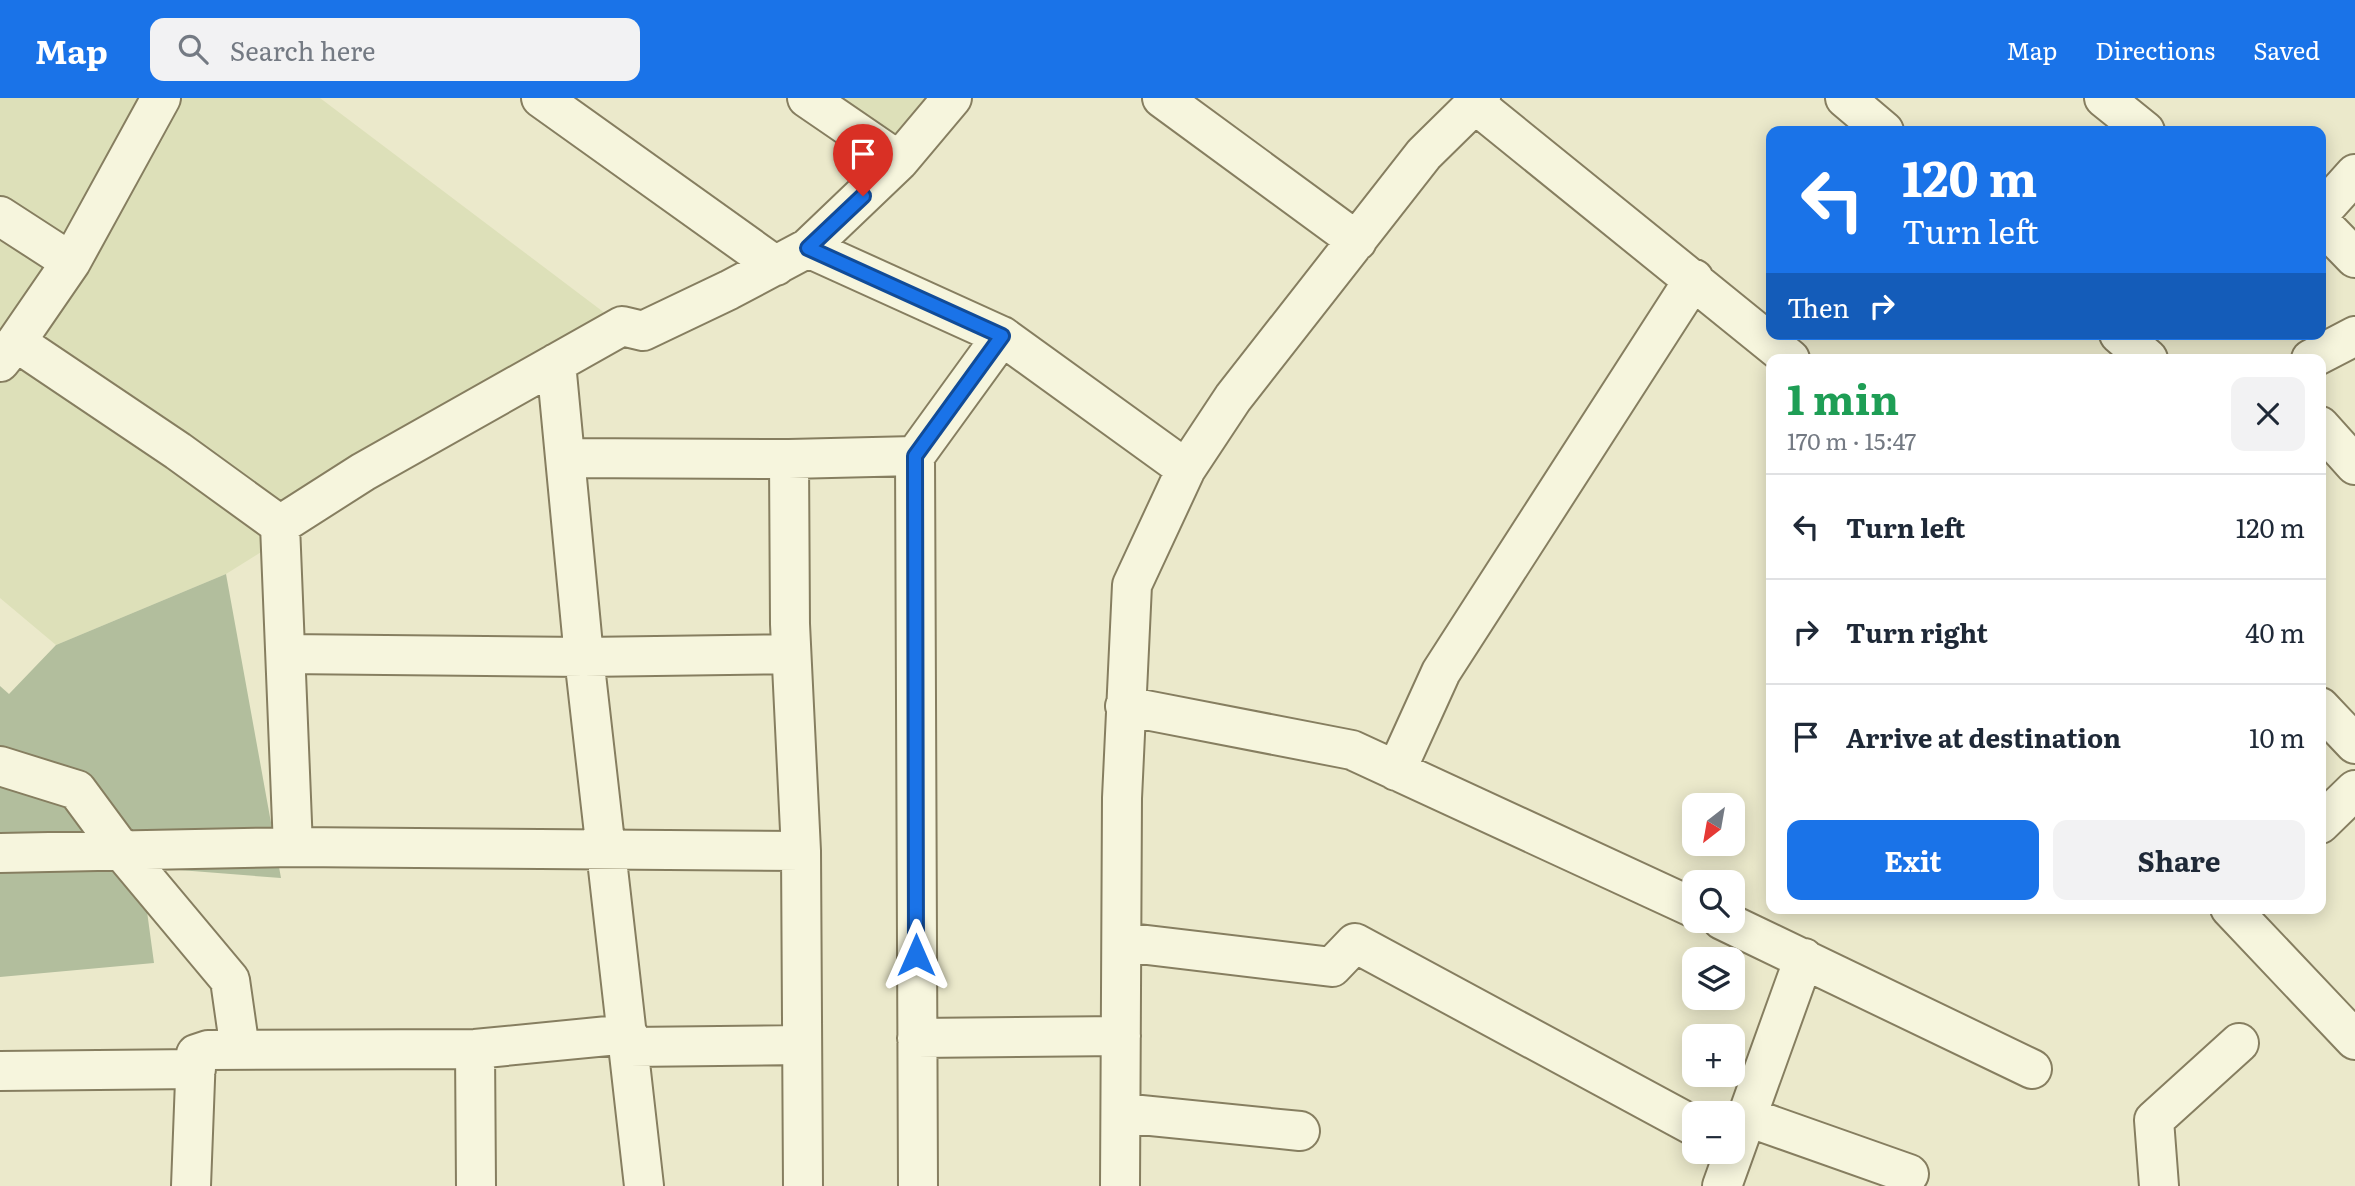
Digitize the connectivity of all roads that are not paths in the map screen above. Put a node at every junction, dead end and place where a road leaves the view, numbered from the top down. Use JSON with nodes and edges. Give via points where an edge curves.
{"nodes":[{"id":1,"x":161,"y":98,"type":"edge"},
{"id":2,"x":541,"y":98,"type":"edge"},
{"id":3,"x":807,"y":98,"type":"edge"},
{"id":4,"x":952,"y":98,"type":"edge"},
{"id":5,"x":1162,"y":98,"type":"edge"},
{"id":6,"x":1845,"y":98,"type":"edge"},
{"id":7,"x":2104,"y":98,"type":"edge"},
{"id":8,"x":1478,"y":101,"type":"edge"},
{"id":9,"x":1878,"y":126,"type":"edge"},
{"id":10,"x":2140,"y":126,"type":"edge"},
{"id":11,"x":899,"y":161,"type":"junction"},
{"id":12,"x":2355,"y":174,"type":"edge"},
{"id":13,"x":2326,"y":206,"type":"edge"},
{"id":14,"x":0,"y":216,"type":"edge"},
{"id":15,"x":2326,"y":228,"type":"edge"},
{"id":16,"x":1357,"y":240,"type":"junction"},
{"id":17,"x":792,"y":257,"type":"junction"},
{"id":18,"x":2355,"y":258,"type":"edge"},
{"id":19,"x":71,"y":262,"type":"junction"},
{"id":20,"x":1694,"y":279,"type":"junction"},
{"id":21,"x":1002,"y":336,"type":"junction"},
{"id":22,"x":2355,"y":337,"type":"edge"},
{"id":23,"x":1766,"y":339,"type":"edge"},
{"id":24,"x":1767,"y":340,"type":"edge"},
{"id":25,"x":2126,"y":340,"type":"edge"},
{"id":26,"x":8,"y":352,"type":"edge"},
{"id":27,"x":1784,"y":354,"type":"edge"},
{"id":28,"x":2142,"y":354,"type":"edge"},
{"id":29,"x":2321,"y":354,"type":"edge"},
{"id":30,"x":556,"y":363,"type":"junction"},
{"id":31,"x":2326,"y":433,"type":"edge"},
{"id":32,"x":915,"y":456,"type":"junction"},
{"id":33,"x":565,"y":458,"type":"junction"},
{"id":34,"x":789,"y":459,"type":"junction"},
{"id":35,"x":2355,"y":465,"type":"edge"},
{"id":36,"x":1186,"y":469,"type":"junction"},
{"id":37,"x":280,"y":525,"type":"junction"},
{"id":38,"x":286,"y":654,"type":"junction"},
{"id":39,"x":791,"y":654,"type":"junction"},
{"id":40,"x":584,"y":657,"type":"junction"},
{"id":41,"x":1125,"y":706,"type":"junction"},
{"id":42,"x":2326,"y":713,"type":"edge"},
{"id":43,"x":2355,"y":744,"type":"edge"},
{"id":44,"x":0,"y":766,"type":"edge"},
{"id":45,"x":1396,"y":771,"type":"junction"},
{"id":46,"x":2355,"y":790,"type":"edge"},
{"id":47,"x":2326,"y":818,"type":"edge"},
{"id":48,"x":292,"y":847,"type":"junction"},
{"id":49,"x":605,"y":850,"type":"junction"},
{"id":50,"x":122,"y":851,"type":"junction"},
{"id":51,"x":801,"y":851,"type":"junction"},
{"id":52,"x":0,"y":853,"type":"edge"},
{"id":53,"x":1682,"y":902,"type":"edge"},
{"id":54,"x":2238,"y":914,"type":"edge"},
{"id":55,"x":1745,"y":931,"type":"edge"},
{"id":56,"x":1122,"y":942,"type":"junction"},
{"id":57,"x":1804,"y":958,"type":"junction"},
{"id":58,"x":1121,"y":1036,"type":"junction"},
{"id":59,"x":917,"y":1038,"type":"junction"},
{"id":60,"x":2355,"y":1040,"type":"edge"},
{"id":61,"x":629,"y":1041,"type":"junction"},
{"id":62,"x":2239,"y":1043,"type":"dead end"},
{"id":63,"x":802,"y":1045,"type":"junction"},
{"id":64,"x":475,"y":1049,"type":"junction"},
{"id":65,"x":240,"y":1050,"type":"junction"},
{"id":66,"x":196,"y":1069,"type":"junction"},
{"id":67,"x":2032,"y":1069,"type":"dead end"},
{"id":68,"x":0,"y":1071,"type":"edge"},
{"id":69,"x":1121,"y":1113,"type":"junction"},
{"id":70,"x":1745,"y":1116,"type":"edge"},
{"id":71,"x":1682,"y":1120,"type":"edge"},
{"id":72,"x":1300,"y":1131,"type":"dead end"},
{"id":73,"x":1745,"y":1139,"type":"edge"},
{"id":74,"x":1728,"y":1164,"type":"edge"},
{"id":75,"x":1909,"y":1174,"type":"dead end"},
{"id":76,"x":191,"y":1186,"type":"edge"},
{"id":77,"x":476,"y":1186,"type":"edge"},
{"id":78,"x":644,"y":1186,"type":"edge"},
{"id":79,"x":803,"y":1186,"type":"edge"},
{"id":80,"x":919,"y":1186,"type":"edge"},
{"id":81,"x":1120,"y":1186,"type":"edge"},
{"id":82,"x":1721,"y":1186,"type":"edge"},
{"id":83,"x":2159,"y":1186,"type":"edge"}],
"edges":[{"from":1,"to":19,"type":"street"},
{"from":2,"to":17,"type":"street"},
{"from":3,"to":11,"type":"street"},
{"from":4,"to":11,"type":"street"},
{"from":5,"to":16,"type":"street"},
{"from":6,"to":9,"type":"street"},
{"from":7,"to":10,"type":"street"},
{"from":8,"to":16,"type":"street","via":[[1424,154]]},
{"from":8,"to":20,"type":"street"},
{"from":11,"to":17,"type":"street"},
{"from":12,"to":13,"type":"street"},
{"from":14,"to":19,"type":"street"},
{"from":15,"to":18,"type":"street"},
{"from":16,"to":36,"type":"street","via":[[1233,398]]},
{"from":17,"to":21,"type":"street"},
{"from":17,"to":30,"type":"street","via":[[643,331],[622,326]]},
{"from":19,"to":26,"type":"street"},
{"from":20,"to":23,"type":"street"},
{"from":20,"to":45,"type":"street","via":[[1441,672]]},
{"from":21,"to":32,"type":"street"},
{"from":21,"to":36,"type":"street"},
{"from":22,"to":29,"type":"street"},
{"from":24,"to":27,"type":"street"},
{"from":25,"to":28,"type":"street"},
{"from":26,"to":37,"type":"street","via":[[178,452]]},
{"from":30,"to":33,"type":"street"},
{"from":30,"to":37,"type":"street","via":[[363,472]]},
{"from":31,"to":35,"type":"street"},
{"from":32,"to":34,"type":"street"},
{"from":32,"to":59,"type":"street"},
{"from":33,"to":34,"type":"street"},
{"from":33,"to":40,"type":"street"},
{"from":34,"to":39,"type":"street"},
{"from":36,"to":41,"type":"street","via":[[1132,585]]},
{"from":37,"to":38,"type":"street"},
{"from":38,"to":40,"type":"street"},
{"from":38,"to":48,"type":"street"},
{"from":39,"to":40,"type":"street"},
{"from":39,"to":51,"type":"street"},
{"from":40,"to":49,"type":"street"},
{"from":41,"to":45,"type":"street","via":[[1352,750]]},
{"from":41,"to":56,"type":"street"},
{"from":42,"to":43,"type":"street"},
{"from":44,"to":50,"type":"street","via":[[77,790]]},
{"from":45,"to":53,"type":"street"},
{"from":46,"to":47,"type":"street"},
{"from":48,"to":49,"type":"street"},
{"from":48,"to":50,"type":"street"},
{"from":49,"to":51,"type":"street"},
{"from":49,"to":61,"type":"street"},
{"from":50,"to":52,"type":"street"},
{"from":50,"to":65,"type":"street","via":[[230,980]]},
{"from":51,"to":63,"type":"street"},
{"from":54,"to":60,"type":"street"},
{"from":55,"to":57,"type":"street"},
{"from":56,"to":58,"type":"street"},
{"from":56,"to":71,"type":"street","via":[[1332,967],[1355,943]]},
{"from":57,"to":67,"type":"street"},
{"from":57,"to":70,"type":"street"},
{"from":58,"to":59,"type":"street"},
{"from":58,"to":69,"type":"street"},
{"from":59,"to":80,"type":"street"},
{"from":61,"to":63,"type":"street"},
{"from":61,"to":64,"type":"street"},
{"from":61,"to":78,"type":"street"},
{"from":62,"to":83,"type":"street","via":[[2154,1119]]},
{"from":63,"to":79,"type":"street"},
{"from":64,"to":65,"type":"street"},
{"from":64,"to":77,"type":"street"},
{"from":65,"to":66,"type":"street","via":[[196,1054]]},
{"from":66,"to":68,"type":"street"},
{"from":66,"to":76,"type":"street"},
{"from":69,"to":72,"type":"street"},
{"from":69,"to":81,"type":"street"},
{"from":73,"to":75,"type":"street"},
{"from":74,"to":82,"type":"street"}]}
